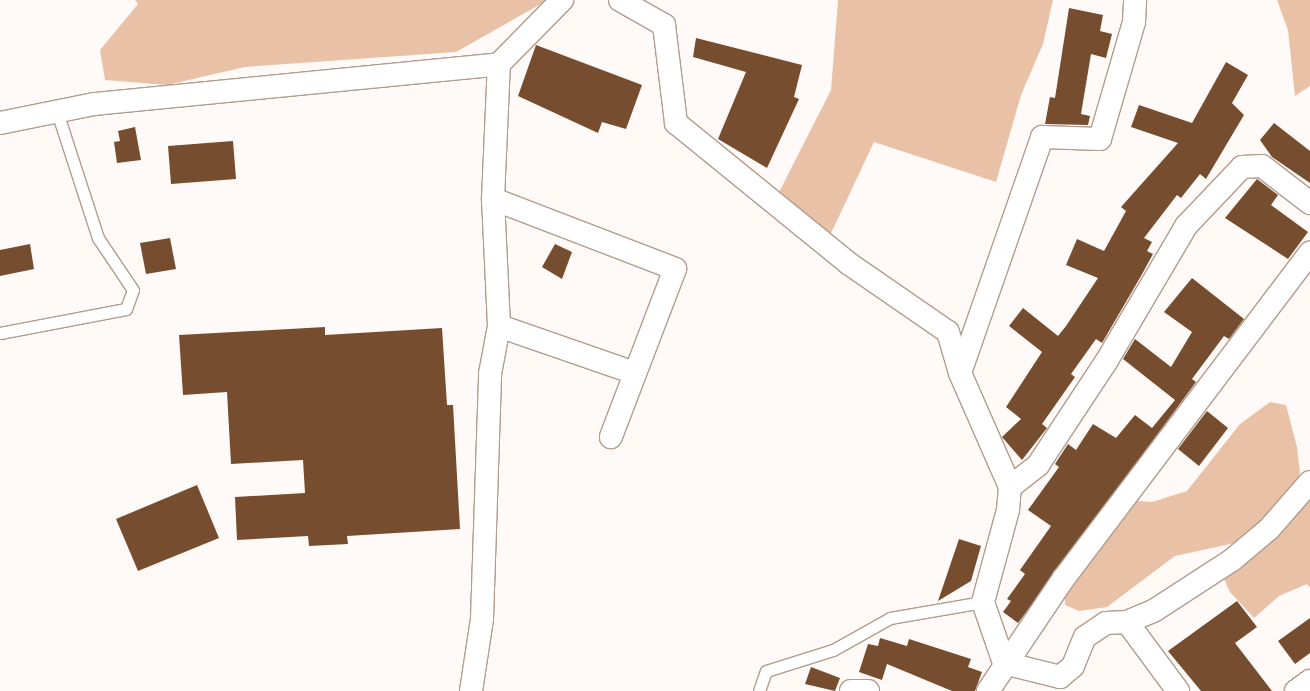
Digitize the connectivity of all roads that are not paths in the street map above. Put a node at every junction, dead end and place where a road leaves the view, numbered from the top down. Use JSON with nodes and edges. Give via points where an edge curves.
{"nodes":[{"id":1,"x":562,"y":0,"type":"edge"},
{"id":2,"x":620,"y":0,"type":"edge"},
{"id":3,"x":1135,"y":0,"type":"edge"},
{"id":4,"x":499,"y":64,"type":"junction"},
{"id":5,"x":58,"y":112,"type":"junction"},
{"id":6,"x":0,"y":123,"type":"edge"},
{"id":7,"x":493,"y":199,"type":"junction"},
{"id":8,"x":1310,"y":202,"type":"edge"},
{"id":9,"x":1310,"y":252,"type":"edge"},
{"id":10,"x":500,"y":326,"type":"junction"},
{"id":11,"x":0,"y":333,"type":"edge"},
{"id":12,"x":960,"y":372,"type":"junction"},
{"id":13,"x":635,"y":373,"type":"junction"},
{"id":14,"x":611,"y":437,"type":"dead end"},
{"id":15,"x":1310,"y":482,"type":"edge"},
{"id":16,"x":1010,"y":487,"type":"junction"},
{"id":17,"x":983,"y":602,"type":"junction"},
{"id":18,"x":1127,"y":622,"type":"junction"},
{"id":19,"x":1004,"y":662,"type":"junction"},
{"id":20,"x":1310,"y":681,"type":"edge"},
{"id":21,"x":471,"y":691,"type":"edge"},
{"id":22,"x":759,"y":691,"type":"edge"},
{"id":23,"x":851,"y":691,"type":"edge"},
{"id":24,"x":868,"y":691,"type":"edge"},
{"id":25,"x":988,"y":691,"type":"edge"},
{"id":26,"x":1178,"y":691,"type":"edge"},
{"id":27,"x":1296,"y":691,"type":"edge"}],
"edges":[{"from":1,"to":4,"type":"street"},
{"from":2,"to":12,"type":"street","via":[[664,25],[676,123],[848,263],[948,332]]},
{"from":3,"to":12,"type":"street","via":[[1134,22],[1100,139],[1042,137]]},
{"from":4,"to":5,"type":"street"},
{"from":4,"to":7,"type":"street"},
{"from":5,"to":6,"type":"street"},
{"from":5,"to":11,"type":"lane","via":[[98,238],[133,290],[126,309]]},
{"from":7,"to":10,"type":"street"},
{"from":7,"to":13,"type":"street","via":[[674,269]]},
{"from":8,"to":16,"type":"street","via":[[1262,166],[1242,167],[1186,226],[1106,362],[1038,465]]},
{"from":9,"to":19,"type":"street"},
{"from":10,"to":13,"type":"street"},
{"from":10,"to":21,"type":"street","via":[[490,374],[482,619]]},
{"from":12,"to":16,"type":"street"},
{"from":13,"to":14,"type":"street"},
{"from":15,"to":18,"type":"street","via":[[1269,529],[1232,560],[1155,610]]},
{"from":16,"to":17,"type":"street","via":[[1008,510]]},
{"from":17,"to":19,"type":"street"},
{"from":17,"to":22,"type":"lane","via":[[890,618],[833,650],[766,671]]},
{"from":18,"to":19,"type":"street","via":[[1106,623],[1085,637],[1073,666],[1060,677]]},
{"from":18,"to":26,"type":"street"},
{"from":19,"to":25,"type":"street"},
{"from":20,"to":27,"type":"street"},
{"from":23,"to":24,"type":"street"}]}
